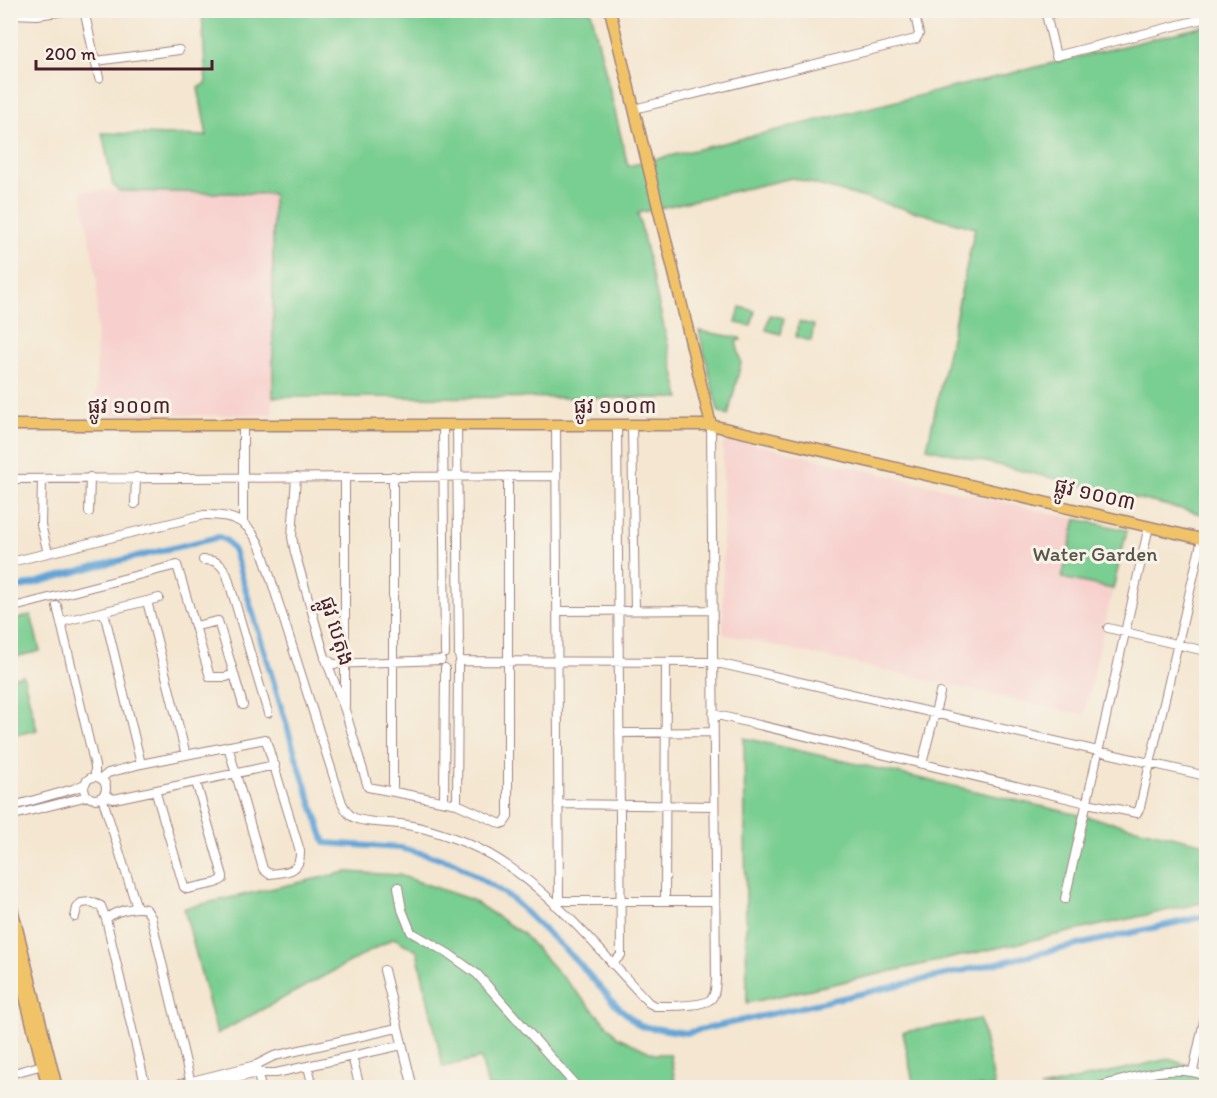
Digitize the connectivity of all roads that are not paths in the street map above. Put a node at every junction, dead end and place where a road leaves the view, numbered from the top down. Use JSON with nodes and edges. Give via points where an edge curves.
{"nodes":[{"id":1,"x":74,"y":10,"type":"edge"},
{"id":2,"x":84,"y":10,"type":"edge"},
{"id":3,"x":610,"y":10,"type":"edge"},
{"id":4,"x":914,"y":10,"type":"edge"},
{"id":5,"x":1064,"y":10,"type":"edge"},
{"id":6,"x":1045,"y":13,"type":"edge"},
{"id":7,"x":10,"y":14,"type":"edge"},
{"id":8,"x":1206,"y":18,"type":"edge"},
{"id":9,"x":179,"y":50,"type":"dead end"},
{"id":10,"x":96,"y":61,"type":"junction"},
{"id":11,"x":99,"y":78,"type":"dead end"},
{"id":12,"x":634,"y":109,"type":"junction"},
{"id":13,"x":10,"y":424,"type":"edge"},
{"id":14,"x":556,"y":425,"type":"junction"},
{"id":15,"x":617,"y":425,"type":"junction"},
{"id":16,"x":632,"y":425,"type":"junction"},
{"id":17,"x":711,"y":425,"type":"junction"},
{"id":18,"x":243,"y":426,"type":"junction"},
{"id":19,"x":443,"y":426,"type":"junction"},
{"id":20,"x":457,"y":426,"type":"junction"},
{"id":21,"x":393,"y":476,"type":"junction"},
{"id":22,"x":444,"y":476,"type":"junction"},
{"id":23,"x":457,"y":476,"type":"junction"},
{"id":24,"x":508,"y":476,"type":"junction"},
{"id":25,"x":556,"y":476,"type":"junction"},
{"id":26,"x":90,"y":477,"type":"junction"},
{"id":27,"x":136,"y":477,"type":"junction"},
{"id":28,"x":243,"y":477,"type":"junction"},
{"id":29,"x":296,"y":477,"type":"junction"},
{"id":30,"x":345,"y":477,"type":"junction"},
{"id":31,"x":42,"y":478,"type":"junction"},
{"id":32,"x":10,"y":479,"type":"edge"},
{"id":33,"x":135,"y":504,"type":"dead end"},
{"id":34,"x":89,"y":512,"type":"dead end"},
{"id":35,"x":243,"y":523,"type":"junction"},
{"id":36,"x":1149,"y":526,"type":"junction"},
{"id":37,"x":1204,"y":539,"type":"edge"},
{"id":38,"x":48,"y":553,"type":"junction"},
{"id":39,"x":203,"y":560,"type":"dead end"},
{"id":40,"x":10,"y":564,"type":"edge"},
{"id":41,"x":619,"y":571,"type":"junction"},
{"id":42,"x":634,"y":571,"type":"junction"},
{"id":43,"x":159,"y":598,"type":"dead end"},
{"id":44,"x":147,"y":601,"type":"junction"},
{"id":45,"x":57,"y":606,"type":"dead end"},
{"id":46,"x":10,"y":608,"type":"edge"},
{"id":47,"x":619,"y":610,"type":"junction"},
{"id":48,"x":635,"y":610,"type":"junction"},
{"id":49,"x":712,"y":610,"type":"junction"},
{"id":50,"x":558,"y":611,"type":"junction"},
{"id":51,"x":104,"y":612,"type":"junction"},
{"id":52,"x":61,"y":622,"type":"junction"},
{"id":53,"x":196,"y":626,"type":"junction"},
{"id":54,"x":1108,"y":628,"type":"dead end"},
{"id":55,"x":1127,"y":632,"type":"junction"},
{"id":56,"x":1178,"y":645,"type":"junction"},
{"id":57,"x":1205,"y":651,"type":"edge"},
{"id":58,"x":443,"y":656,"type":"junction"},
{"id":59,"x":325,"y":657,"type":"junction"},
{"id":60,"x":394,"y":661,"type":"junction"},
{"id":61,"x":459,"y":661,"type":"junction"},
{"id":62,"x":507,"y":661,"type":"junction"},
{"id":63,"x":557,"y":661,"type":"junction"},
{"id":64,"x":619,"y":661,"type":"junction"},
{"id":65,"x":346,"y":662,"type":"junction"},
{"id":66,"x":666,"y":662,"type":"junction"},
{"id":67,"x":713,"y":662,"type":"junction"},
{"id":68,"x":446,"y":668,"type":"junction"},
{"id":69,"x":234,"y":674,"type":"junction"},
{"id":70,"x":940,"y":693,"type":"dead end"},
{"id":71,"x":243,"y":705,"type":"dead end"},
{"id":72,"x":345,"y":710,"type":"junction"},
{"id":73,"x":268,"y":713,"type":"dead end"},
{"id":74,"x":713,"y":714,"type":"junction"},
{"id":75,"x":935,"y":714,"type":"junction"},
{"id":76,"x":713,"y":732,"type":"junction"},
{"id":77,"x":619,"y":733,"type":"junction"},
{"id":78,"x":665,"y":733,"type":"junction"},
{"id":79,"x":228,"y":746,"type":"junction"},
{"id":80,"x":1098,"y":751,"type":"junction"},
{"id":81,"x":186,"y":755,"type":"junction"},
{"id":82,"x":1150,"y":763,"type":"junction"},
{"id":83,"x":141,"y":764,"type":"junction"},
{"id":84,"x":922,"y":764,"type":"junction"},
{"id":85,"x":275,"y":765,"type":"junction"},
{"id":86,"x":236,"y":773,"type":"junction"},
{"id":87,"x":1206,"y":776,"type":"edge"},
{"id":88,"x":98,"y":777,"type":"junction"},
{"id":89,"x":196,"y":782,"type":"junction"},
{"id":90,"x":85,"y":784,"type":"junction"},
{"id":91,"x":155,"y":790,"type":"junction"},
{"id":92,"x":393,"y":791,"type":"junction"},
{"id":93,"x":88,"y":796,"type":"junction"},
{"id":94,"x":103,"y":796,"type":"junction"},
{"id":95,"x":444,"y":801,"type":"junction"},
{"id":96,"x":1087,"y":803,"type":"junction"},
{"id":97,"x":457,"y":804,"type":"junction"},
{"id":98,"x":558,"y":804,"type":"junction"},
{"id":99,"x":620,"y":805,"type":"junction"},
{"id":100,"x":665,"y":806,"type":"junction"},
{"id":101,"x":714,"y":806,"type":"junction"},
{"id":102,"x":10,"y":807,"type":"edge"},
{"id":103,"x":10,"y":816,"type":"edge"},
{"id":104,"x":398,"y":887,"type":"dead end"},
{"id":105,"x":1065,"y":899,"type":"dead end"},
{"id":106,"x":10,"y":900,"type":"edge"},
{"id":107,"x":620,"y":901,"type":"junction"},
{"id":108,"x":665,"y":901,"type":"junction"},
{"id":109,"x":715,"y":901,"type":"junction"},
{"id":110,"x":557,"y":903,"type":"junction"},
{"id":111,"x":137,"y":908,"type":"junction"},
{"id":112,"x":75,"y":917,"type":"dead end"},
{"id":113,"x":106,"y":919,"type":"junction"},
{"id":114,"x":10,"y":937,"type":"edge"},
{"id":115,"x":612,"y":964,"type":"junction"},
{"id":116,"x":384,"y":970,"type":"dead end"},
{"id":117,"x":1206,"y":1012,"type":"edge"},
{"id":118,"x":397,"y":1028,"type":"junction"},
{"id":119,"x":402,"y":1045,"type":"junction"},
{"id":120,"x":352,"y":1056,"type":"junction"},
{"id":121,"x":43,"y":1065,"type":"junction"},
{"id":122,"x":308,"y":1066,"type":"junction"},
{"id":123,"x":256,"y":1069,"type":"junction"},
{"id":124,"x":1193,"y":1071,"type":"junction"},
{"id":125,"x":10,"y":1074,"type":"edge"},
{"id":126,"x":1206,"y":1076,"type":"edge"},
{"id":127,"x":211,"y":1083,"type":"edge"},
{"id":128,"x":193,"y":1085,"type":"edge"},
{"id":129,"x":48,"y":1088,"type":"edge"},
{"id":130,"x":57,"y":1088,"type":"edge"},
{"id":131,"x":146,"y":1088,"type":"edge"},
{"id":132,"x":164,"y":1088,"type":"edge"},
{"id":133,"x":261,"y":1088,"type":"edge"},
{"id":134,"x":313,"y":1088,"type":"edge"},
{"id":135,"x":360,"y":1088,"type":"edge"},
{"id":136,"x":412,"y":1088,"type":"edge"},
{"id":137,"x":578,"y":1088,"type":"edge"},
{"id":138,"x":1093,"y":1088,"type":"edge"}],
"edges":[{"from":1,"to":7,"type":"street"},
{"from":2,"to":10,"type":"street"},
{"from":3,"to":12,"type":"main road"},
{"from":4,"to":12,"type":"street","via":[[919,34],[916,39]]},
{"from":5,"to":6,"type":"street"},
{"from":6,"to":8,"type":"street","via":[[1056,56]]},
{"from":9,"to":10,"type":"street"},
{"from":10,"to":11,"type":"street"},
{"from":12,"to":17,"type":"main road"},
{"from":13,"to":18,"type":"main road","name":"ផ្លូវ ១០០៣"},
{"from":14,"to":15,"type":"main road","name":"ផ្លូវ ១០០៣"},
{"from":14,"to":20,"type":"main road","name":"ផ្លូវ ១០០៣"},
{"from":14,"to":25,"type":"street"},
{"from":15,"to":16,"type":"main road","name":"ផ្លូវ ១០០៣"},
{"from":15,"to":41,"type":"street"},
{"from":16,"to":17,"type":"main road","name":"ផ្លូវ ១០០៣"},
{"from":16,"to":42,"type":"street"},
{"from":17,"to":36,"type":"main road","name":"ផ្លូវ ១០០៣"},
{"from":17,"to":49,"type":"street"},
{"from":18,"to":19,"type":"main road","name":"ផ្លូវ ១០០៣"},
{"from":18,"to":28,"type":"street"},
{"from":19,"to":20,"type":"main road","name":"ផ្លូវ ១០០៣"},
{"from":19,"to":22,"type":"street"},
{"from":20,"to":23,"type":"street"},
{"from":21,"to":22,"type":"street"},
{"from":21,"to":30,"type":"street"},
{"from":21,"to":60,"type":"street"},
{"from":22,"to":23,"type":"street"},
{"from":22,"to":58,"type":"street"},
{"from":23,"to":24,"type":"street"},
{"from":23,"to":61,"type":"street"},
{"from":24,"to":25,"type":"street"},
{"from":24,"to":62,"type":"street"},
{"from":25,"to":50,"type":"street"},
{"from":26,"to":27,"type":"street"},
{"from":26,"to":31,"type":"street"},
{"from":26,"to":34,"type":"street"},
{"from":27,"to":28,"type":"street"},
{"from":27,"to":33,"type":"street"},
{"from":28,"to":29,"type":"street"},
{"from":28,"to":35,"type":"street"},
{"from":29,"to":30,"type":"street"},
{"from":29,"to":59,"type":"street","name":"ផ្លូវ បេតុង","via":[[292,537]]},
{"from":30,"to":65,"type":"street"},
{"from":31,"to":32,"type":"street"},
{"from":31,"to":38,"type":"street","via":[[41,525]]},
{"from":35,"to":38,"type":"street","via":[[204,515]]},
{"from":35,"to":110,"type":"street","via":[[257,538],[262,551],[342,803],[350,815],[361,820],[420,827],[466,843],[520,873]]},
{"from":36,"to":37,"type":"main road","name":"ផ្លូវ ១០០៣"},
{"from":36,"to":55,"type":"street"},
{"from":37,"to":56,"type":"street"},
{"from":38,"to":40,"type":"street"},
{"from":39,"to":73,"type":"street","via":[[215,560],[227,575]]},
{"from":41,"to":42,"type":"street"},
{"from":41,"to":47,"type":"street"},
{"from":42,"to":48,"type":"street"},
{"from":43,"to":44,"type":"street"},
{"from":44,"to":51,"type":"street"},
{"from":44,"to":81,"type":"street"},
{"from":45,"to":52,"type":"street"},
{"from":46,"to":53,"type":"street","via":[[177,565]]},
{"from":47,"to":48,"type":"street"},
{"from":47,"to":50,"type":"street"},
{"from":47,"to":64,"type":"street"},
{"from":48,"to":49,"type":"street"},
{"from":49,"to":67,"type":"street"},
{"from":50,"to":63,"type":"street"},
{"from":51,"to":52,"type":"street"},
{"from":51,"to":83,"type":"street"},
{"from":52,"to":88,"type":"street"},
{"from":53,"to":69,"type":"street","via":[[210,677]]},
{"from":53,"to":69,"type":"street","via":[[218,621]]},
{"from":54,"to":55,"type":"street"},
{"from":55,"to":56,"type":"street"},
{"from":55,"to":80,"type":"street"},
{"from":56,"to":57,"type":"street"},
{"from":56,"to":82,"type":"street"},
{"from":58,"to":60,"type":"street"},
{"from":58,"to":61,"type":"street","via":[[453,651]]},
{"from":58,"to":68,"type":"street"},
{"from":59,"to":65,"type":"street","via":[[333,664]]},
{"from":59,"to":72,"type":"street","name":"ផ្លូវ បេតុង"},
{"from":60,"to":65,"type":"street"},
{"from":60,"to":92,"type":"street"},
{"from":61,"to":62,"type":"street"},
{"from":61,"to":68,"type":"street","via":[[451,670]]},
{"from":61,"to":97,"type":"street"},
{"from":62,"to":63,"type":"street"},
{"from":62,"to":97,"type":"street","via":[[508,817],[504,823],[497,823]]},
{"from":63,"to":64,"type":"street"},
{"from":63,"to":98,"type":"street"},
{"from":64,"to":66,"type":"street"},
{"from":64,"to":77,"type":"street"},
{"from":65,"to":72,"type":"street"},
{"from":66,"to":67,"type":"street"},
{"from":66,"to":78,"type":"street"},
{"from":67,"to":74,"type":"street"},
{"from":67,"to":75,"type":"street"},
{"from":68,"to":95,"type":"street"},
{"from":69,"to":71,"type":"street"},
{"from":70,"to":75,"type":"street"},
{"from":72,"to":92,"type":"street","name":"ផ្លូវ បេតុង","via":[[368,787]]},
{"from":74,"to":76,"type":"street"},
{"from":74,"to":84,"type":"street"},
{"from":75,"to":80,"type":"street"},
{"from":75,"to":84,"type":"street"},
{"from":76,"to":78,"type":"street"},
{"from":76,"to":101,"type":"street"},
{"from":77,"to":78,"type":"street"},
{"from":77,"to":99,"type":"street"},
{"from":78,"to":100,"type":"street"},
{"from":79,"to":81,"type":"street"},
{"from":79,"to":85,"type":"street","via":[[266,740]]},
{"from":79,"to":86,"type":"street"},
{"from":80,"to":82,"type":"street"},
{"from":80,"to":96,"type":"street"},
{"from":81,"to":83,"type":"street"},
{"from":82,"to":87,"type":"street"},
{"from":82,"to":96,"type":"street","via":[[1137,813]]},
{"from":83,"to":88,"type":"street"},
{"from":84,"to":96,"type":"street"},
{"from":85,"to":86,"type":"street"},
{"from":85,"to":86,"type":"street","via":[[300,851],[298,867],[284,871],[269,874],[263,869]]},
{"from":86,"to":89,"type":"street"},
{"from":88,"to":90,"type":"street","via":[[89,778]]},
{"from":88,"to":94,"type":"street","via":[[107,787]]},
{"from":89,"to":91,"type":"street"},
{"from":89,"to":91,"type":"street","via":[[223,879],[187,890]]},
{"from":90,"to":93,"type":"street"},
{"from":90,"to":102,"type":"street"},
{"from":91,"to":94,"type":"street","via":[[114,799]]},
{"from":92,"to":95,"type":"street"},
{"from":93,"to":94,"type":"street"},
{"from":93,"to":103,"type":"street"},
{"from":94,"to":111,"type":"street"},
{"from":95,"to":97,"type":"street"},
{"from":96,"to":105,"type":"street"},
{"from":98,"to":99,"type":"street"},
{"from":98,"to":110,"type":"street"},
{"from":99,"to":100,"type":"street"},
{"from":99,"to":107,"type":"street"},
{"from":100,"to":101,"type":"street"},
{"from":100,"to":108,"type":"street"},
{"from":101,"to":109,"type":"street"},
{"from":104,"to":137,"type":"street","via":[[411,932],[477,975]]},
{"from":106,"to":130,"type":"main road"},
{"from":107,"to":108,"type":"street"},
{"from":107,"to":110,"type":"street"},
{"from":107,"to":115,"type":"street","via":[[621,955]]},
{"from":108,"to":109,"type":"street"},
{"from":109,"to":115,"type":"street","via":[[715,994],[708,1002],[656,1006]]},
{"from":110,"to":115,"type":"street"},
{"from":111,"to":113,"type":"street"},
{"from":111,"to":128,"type":"street","via":[[146,909],[151,917]]},
{"from":112,"to":113,"type":"street","via":[[81,903],[91,902],[101,906]]},
{"from":113,"to":131,"type":"street"},
{"from":114,"to":121,"type":"main road"},
{"from":116,"to":118,"type":"street"},
{"from":117,"to":124,"type":"street"},
{"from":118,"to":119,"type":"street"},
{"from":118,"to":123,"type":"street","via":[[274,1056]]},
{"from":119,"to":120,"type":"street"},
{"from":119,"to":136,"type":"street"},
{"from":120,"to":122,"type":"street"},
{"from":120,"to":135,"type":"street"},
{"from":121,"to":125,"type":"street"},
{"from":121,"to":129,"type":"main road"},
{"from":122,"to":123,"type":"street","via":[[276,1073]]},
{"from":122,"to":134,"type":"street"},
{"from":123,"to":127,"type":"street"},
{"from":123,"to":133,"type":"street"},
{"from":124,"to":126,"type":"street"},
{"from":124,"to":138,"type":"street","via":[[1162,1071]]},
{"from":127,"to":128,"type":"street"},
{"from":128,"to":132,"type":"street"}]}
